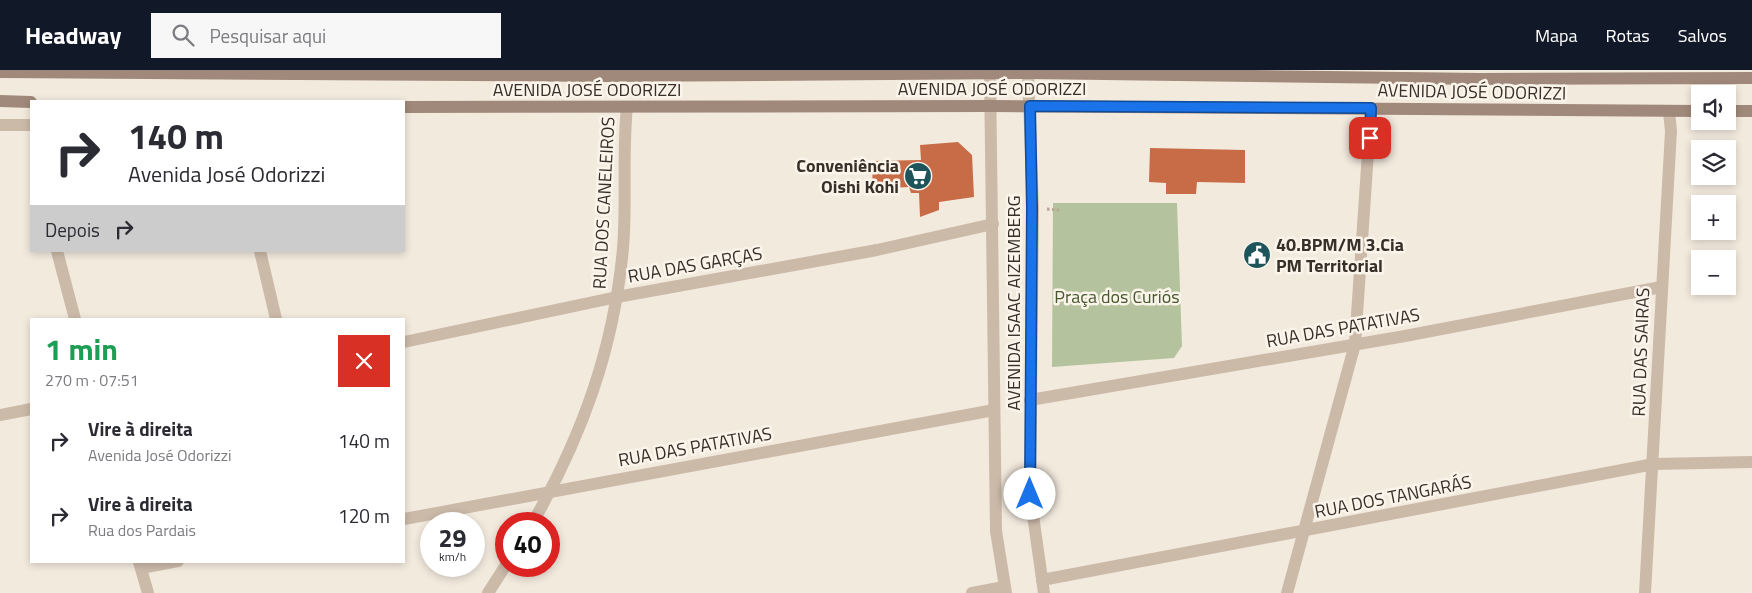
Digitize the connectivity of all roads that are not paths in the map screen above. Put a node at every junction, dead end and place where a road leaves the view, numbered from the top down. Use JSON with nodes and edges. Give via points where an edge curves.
{"nodes":[{"id":1,"x":192,"y":71,"type":"edge"},
{"id":2,"x":1028,"y":71,"type":"edge"},
{"id":3,"x":0,"y":72,"type":"edge"},
{"id":4,"x":992,"y":72,"type":"edge"},
{"id":5,"x":607,"y":73,"type":"edge"},
{"id":6,"x":1752,"y":78,"type":"edge"},
{"id":7,"x":0,"y":101,"type":"edge"},
{"id":8,"x":25,"y":101,"type":"edge"},
{"id":9,"x":991,"y":106,"type":"junction"},
{"id":10,"x":1030,"y":106,"type":"junction"},
{"id":11,"x":405,"y":107,"type":"edge"},
{"id":12,"x":627,"y":107,"type":"junction"},
{"id":13,"x":1371,"y":108,"type":"junction"},
{"id":14,"x":1691,"y":111,"type":"edge"},
{"id":15,"x":1736,"y":111,"type":"edge"},
{"id":16,"x":1752,"y":111,"type":"edge"},
{"id":17,"x":1669,"y":112,"type":"junction"},
{"id":18,"x":0,"y":125,"type":"edge"},
{"id":19,"x":30,"y":125,"type":"edge"},
{"id":20,"x":993,"y":224,"type":"junction"},
{"id":21,"x":57,"y":252,"type":"edge"},
{"id":22,"x":260,"y":252,"type":"edge"},
{"id":23,"x":1661,"y":287,"type":"junction"},
{"id":24,"x":617,"y":297,"type":"junction"},
{"id":25,"x":75,"y":318,"type":"edge"},
{"id":26,"x":276,"y":318,"type":"edge"},
{"id":27,"x":405,"y":342,"type":"edge"},
{"id":28,"x":1355,"y":344,"type":"junction"},
{"id":29,"x":1030,"y":400,"type":"junction"},
{"id":30,"x":30,"y":409,"type":"edge"},
{"id":31,"x":994,"y":410,"type":"junction"},
{"id":32,"x":0,"y":415,"type":"edge"},
{"id":33,"x":1752,"y":462,"type":"edge"},
{"id":34,"x":1654,"y":464,"type":"junction"},
{"id":35,"x":550,"y":491,"type":"junction"},
{"id":36,"x":539,"y":512,"type":"edge"},
{"id":37,"x":405,"y":519,"type":"edge"},
{"id":38,"x":1303,"y":532,"type":"junction"},
{"id":39,"x":159,"y":563,"type":"edge"},
{"id":40,"x":140,"y":565,"type":"edge"},
{"id":41,"x":498,"y":577,"type":"edge"},
{"id":42,"x":1042,"y":580,"type":"junction"},
{"id":43,"x":1005,"y":590,"type":"edge"},
{"id":44,"x":148,"y":593,"type":"edge"},
{"id":45,"x":488,"y":593,"type":"edge"},
{"id":46,"x":972,"y":593,"type":"edge"},
{"id":47,"x":1044,"y":593,"type":"edge"},
{"id":48,"x":1288,"y":593,"type":"edge"},
{"id":49,"x":1645,"y":593,"type":"edge"}],
"edges":[{"from":1,"to":3,"type":"main road","name":"AVENIDA JOSÉ ODORIZZI"},
{"from":1,"to":5,"type":"main road","name":"AVENIDA JOSÉ ODORIZZI"},
{"from":2,"to":4,"type":"main road","name":"AVENIDA JOSÉ ODORIZZI"},
{"from":2,"to":6,"type":"main road","name":"AVENIDA JOSÉ ODORIZZI","via":[[1481,79]]},
{"from":2,"to":10,"type":"street","name":"AVENIDA ISAAC AIZEMBERG"},
{"from":4,"to":5,"type":"main road","name":"AVENIDA JOSÉ ODORIZZI"},
{"from":4,"to":9,"type":"street","name":"AVENIDA ISAAC AIZEMBERG"},
{"from":7,"to":8,"type":"main road"},
{"from":9,"to":10,"type":"main road","name":"AVENIDA JOSÉ ODORIZZI"},
{"from":9,"to":12,"type":"main road","name":"AVENIDA JOSÉ ODORIZZI"},
{"from":9,"to":20,"type":"street","name":"AVENIDA ISAAC AIZEMBERG"},
{"from":10,"to":13,"type":"main road","name":"AVENIDA JOSÉ ODORIZZI"},
{"from":10,"to":29,"type":"street","name":"AVENIDA ISAAC AIZEMBERG"},
{"from":11,"to":12,"type":"main road","name":"AVENIDA JOSÉ ODORIZZI"},
{"from":12,"to":24,"type":"street","name":"RUA DOS CANELEIROS","via":[[623,247]]},
{"from":13,"to":17,"type":"main road","name":"AVENIDA JOSÉ ODORIZZI"},
{"from":13,"to":28,"type":"street"},
{"from":14,"to":17,"type":"main road","name":"AVENIDA JOSÉ ODORIZZI"},
{"from":15,"to":16,"type":"main road"},
{"from":17,"to":23,"type":"street","name":"RUA DAS SAIRAS","via":[[1671,131]]},
{"from":18,"to":19,"type":"street"},
{"from":20,"to":24,"type":"street","name":"RUA DAS GARÇAS","via":[[877,250]]},
{"from":20,"to":31,"type":"street","name":"AVENIDA ISAAC AIZEMBERG"},
{"from":21,"to":25,"type":"street"},
{"from":22,"to":26,"type":"street"},
{"from":23,"to":28,"type":"street","name":"RUA DAS PATATIVAS"},
{"from":23,"to":34,"type":"street","name":"RUA DAS SAIRAS"},
{"from":24,"to":27,"type":"street","name":"RUA DAS GARÇAS"},
{"from":24,"to":35,"type":"street","name":"RUA DOS CANELEIROS","via":[[608,345],[595,386],[575,441]]},
{"from":28,"to":29,"type":"street","name":"RUA DAS PATATIVAS"},
{"from":28,"to":38,"type":"street"},
{"from":29,"to":42,"type":"street","name":"AVENIDA ISAAC AIZEMBERG","via":[[1030,494]]},
{"from":30,"to":32,"type":"street"},
{"from":31,"to":35,"type":"street","name":"RUA DAS PATATIVAS"},
{"from":31,"to":43,"type":"street","name":"AVENIDA ISAAC AIZEMBERG","via":[[996,531]]},
{"from":33,"to":34,"type":"street","name":"RUA DOS TANGARÁS"},
{"from":34,"to":38,"type":"street","name":"RUA DOS TANGARÁS"},
{"from":34,"to":49,"type":"street","name":"RUA DAS SAIRAS"},
{"from":35,"to":36,"type":"street","name":"RUA DOS CANELEIROS"},
{"from":35,"to":37,"type":"street","name":"RUA DAS PATATIVAS"},
{"from":38,"to":42,"type":"street","name":"RUA DOS TANGARÁS"},
{"from":38,"to":48,"type":"street"},
{"from":39,"to":40,"type":"street"},
{"from":40,"to":44,"type":"street"},
{"from":41,"to":45,"type":"street"},
{"from":42,"to":47,"type":"street","name":"AVENIDA ISAAC AIZEMBERG"},
{"from":43,"to":46,"type":"street"}]}
